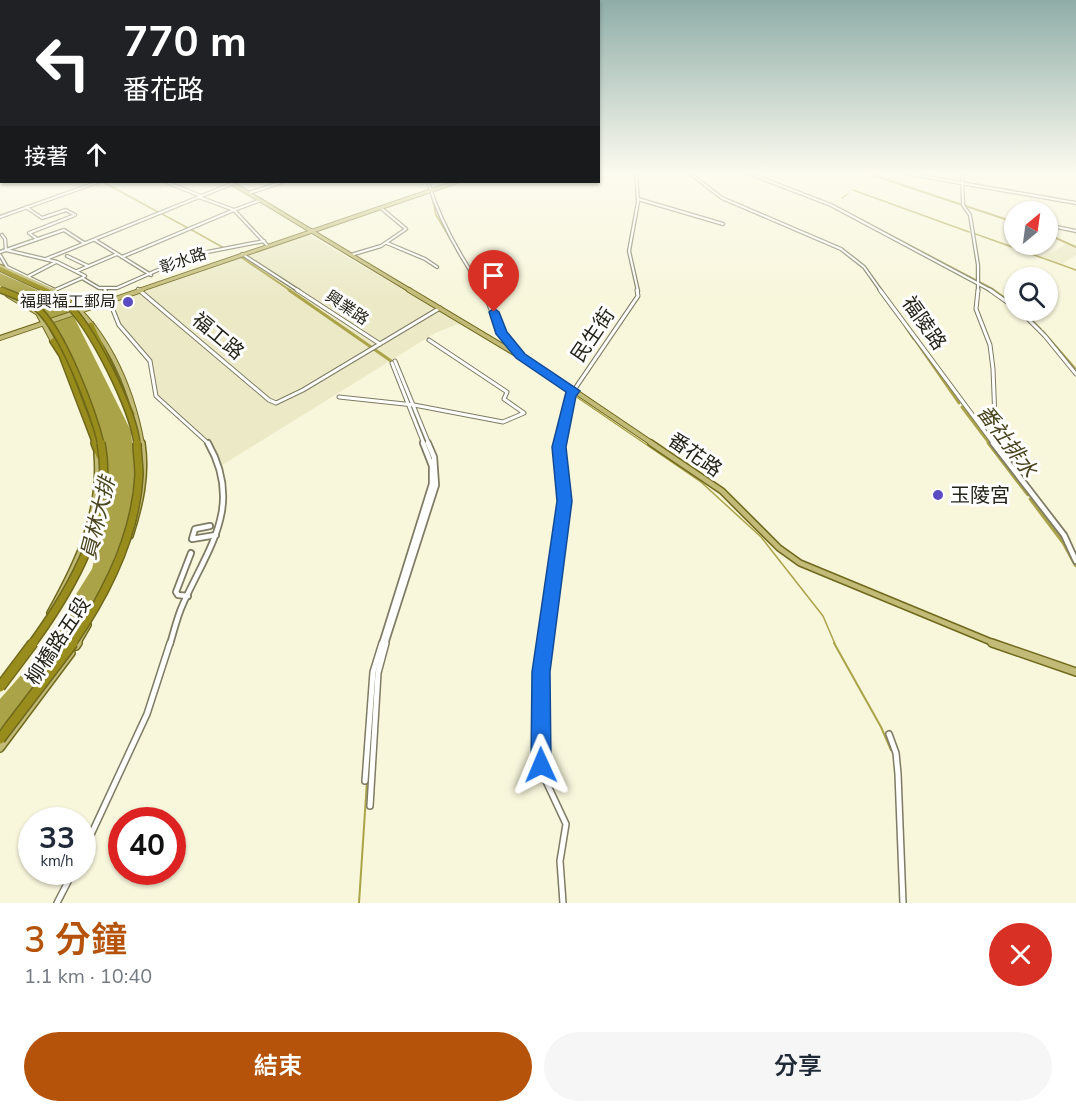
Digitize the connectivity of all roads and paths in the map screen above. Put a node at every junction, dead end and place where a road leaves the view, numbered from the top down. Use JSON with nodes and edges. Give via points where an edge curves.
{"nodes":[{"id":1,"x":36,"y":214,"type":"edge"},
{"id":2,"x":54,"y":214,"type":"edge"},
{"id":3,"x":73,"y":214,"type":"edge"},
{"id":4,"x":155,"y":214,"type":"edge"},
{"id":5,"x":224,"y":214,"type":"edge"},
{"id":6,"x":238,"y":214,"type":"edge"},
{"id":7,"x":283,"y":214,"type":"edge"},
{"id":8,"x":359,"y":214,"type":"edge"},
{"id":9,"x":362,"y":214,"type":"edge"},
{"id":10,"x":387,"y":214,"type":"edge"},
{"id":11,"x":438,"y":214,"type":"edge"},
{"id":12,"x":635,"y":214,"type":"edge"},
{"id":13,"x":689,"y":214,"type":"edge"},
{"id":14,"x":757,"y":214,"type":"edge"},
{"id":15,"x":849,"y":214,"type":"edge"},
{"id":16,"x":968,"y":214,"type":"edge"},
{"id":17,"x":723,"y":224,"type":"dead end"},
{"id":18,"x":1058,"y":227,"type":"edge"},
{"id":19,"x":310,"y":231,"type":"junction"},
{"id":20,"x":1076,"y":231,"type":"edge"},
{"id":21,"x":2,"y":235,"type":"dead end"},
{"id":22,"x":37,"y":239,"type":"junction"},
{"id":23,"x":95,"y":239,"type":"junction"},
{"id":24,"x":264,"y":241,"type":"junction"},
{"id":25,"x":85,"y":243,"type":"junction"},
{"id":26,"x":386,"y":243,"type":"junction"},
{"id":27,"x":267,"y":245,"type":"junction"},
{"id":28,"x":6,"y":250,"type":"junction"},
{"id":29,"x":0,"y":254,"type":"edge"},
{"id":30,"x":117,"y":254,"type":"junction"},
{"id":31,"x":243,"y":254,"type":"junction"},
{"id":32,"x":351,"y":255,"type":"junction"},
{"id":33,"x":68,"y":256,"type":"dead end"},
{"id":34,"x":122,"y":257,"type":"junction"},
{"id":35,"x":46,"y":260,"type":"junction"},
{"id":36,"x":56,"y":262,"type":"junction"},
{"id":37,"x":89,"y":266,"type":"junction"},
{"id":38,"x":0,"y":267,"type":"edge"},
{"id":39,"x":437,"y":267,"type":"dead end"},
{"id":40,"x":76,"y":272,"type":"junction"},
{"id":41,"x":151,"y":275,"type":"junction"},
{"id":42,"x":28,"y":277,"type":"junction"},
{"id":43,"x":82,"y":278,"type":"junction"},
{"id":44,"x":979,"y":282,"type":"junction"},
{"id":45,"x":105,"y":289,"type":"junction"},
{"id":46,"x":0,"y":290,"type":"edge"},
{"id":47,"x":138,"y":290,"type":"junction"},
{"id":48,"x":109,"y":300,"type":"junction"},
{"id":49,"x":1004,"y":300,"type":"edge"},
{"id":50,"x":440,"y":308,"type":"junction"},
{"id":51,"x":80,"y":310,"type":"junction"},
{"id":52,"x":47,"y":321,"type":"junction"},
{"id":53,"x":1030,"y":321,"type":"edge"},
{"id":54,"x":91,"y":325,"type":"junction"},
{"id":55,"x":0,"y":337,"type":"edge"},
{"id":56,"x":429,"y":340,"type":"dead end"},
{"id":57,"x":53,"y":341,"type":"junction"},
{"id":58,"x":380,"y":344,"type":"junction"},
{"id":59,"x":520,"y":355,"type":"junction"},
{"id":60,"x":394,"y":362,"type":"dead end"},
{"id":61,"x":1076,"y":374,"type":"edge"},
{"id":62,"x":573,"y":391,"type":"junction"},
{"id":63,"x":339,"y":397,"type":"dead end"},
{"id":64,"x":280,"y":403,"type":"joint"},
{"id":65,"x":411,"y":405,"type":"junction"},
{"id":66,"x":132,"y":424,"type":"junction"},
{"id":67,"x":996,"y":446,"type":"junction"},
{"id":68,"x":104,"y":474,"type":"junction"},
{"id":69,"x":210,"y":526,"type":"dead end"},
{"id":70,"x":216,"y":535,"type":"junction"},
{"id":71,"x":191,"y":553,"type":"dead end"},
{"id":72,"x":1076,"y":561,"type":"edge"},
{"id":73,"x":188,"y":596,"type":"junction"},
{"id":74,"x":1076,"y":672,"type":"edge"},
{"id":75,"x":0,"y":685,"type":"edge"},
{"id":76,"x":889,"y":734,"type":"dead end"},
{"id":77,"x":0,"y":740,"type":"edge"},
{"id":78,"x":0,"y":748,"type":"edge"},
{"id":79,"x":365,"y":781,"type":"dead end"},
{"id":80,"x":370,"y":806,"type":"dead end"},
{"id":81,"x":96,"y":824,"type":"edge"},
{"id":82,"x":67,"y":885,"type":"edge"},
{"id":83,"x":57,"y":903,"type":"edge"},
{"id":84,"x":563,"y":903,"type":"edge"},
{"id":85,"x":903,"y":903,"type":"edge"}],
"edges":[{"from":1,"to":2,"type":"street","via":[[42,218]]},
{"from":3,"to":22,"type":"street","via":[[28,233]]},
{"from":4,"to":23,"type":"street"},
{"from":5,"to":34,"type":"street"},
{"from":6,"to":24,"type":"street"},
{"from":7,"to":19,"type":"main road","name":"番花路"},
{"from":8,"to":19,"type":"main road","name":"彰水路"},
{"from":9,"to":19,"type":"main road","name":"彰水路"},
{"from":10,"to":26,"type":"street","via":[[407,228]]},
{"from":11,"to":59,"type":"street","via":[[489,299],[501,334]]},
{"from":12,"to":62,"type":"street","name":"民生街","via":[[629,250],[630,272],[638,296]]},
{"from":13,"to":17,"type":"street"},
{"from":14,"to":67,"type":"street","name":"福陵路","via":[[858,260]]},
{"from":15,"to":44,"type":"street"},
{"from":16,"to":44,"type":"street"},
{"from":18,"to":20,"type":"street"},
{"from":19,"to":27,"type":"main road","name":"彰水路"},
{"from":19,"to":31,"type":"main road","name":"彰水路"},
{"from":19,"to":32,"type":"main road","name":"番花路"},
{"from":21,"to":28,"type":"street"},
{"from":22,"to":25,"type":"street","via":[[64,230]]},
{"from":22,"to":28,"type":"street"},
{"from":23,"to":25,"type":"street"},
{"from":23,"to":30,"type":"street"},
{"from":24,"to":27,"type":"street"},
{"from":24,"to":41,"type":"street","via":[[192,255]]},
{"from":25,"to":35,"type":"street"},
{"from":26,"to":32,"type":"street"},
{"from":26,"to":39,"type":"street"},
{"from":27,"to":31,"type":"main road","name":"彰水路"},
{"from":28,"to":29,"type":"street"},
{"from":28,"to":35,"type":"street"},
{"from":29,"to":42,"type":"street","via":[[7,267]]},
{"from":30,"to":34,"type":"street"},
{"from":30,"to":37,"type":"street"},
{"from":31,"to":47,"type":"main road","name":"彰水路"},
{"from":31,"to":58,"type":"street","name":"興業路"},
{"from":32,"to":50,"type":"main road","name":"番花路"},
{"from":33,"to":37,"type":"street"},
{"from":34,"to":41,"type":"street"},
{"from":35,"to":36,"type":"street"},
{"from":36,"to":40,"type":"street"},
{"from":36,"to":42,"type":"street"},
{"from":37,"to":40,"type":"street"},
{"from":38,"to":51,"type":"main road","name":"柳橋路五段","via":[[55,291]]},
{"from":38,"to":66,"type":"highway","bridge":true,"via":[[51,293],[78,315],[96,343]]},
{"from":40,"to":43,"type":"street","via":[[85,276]]},
{"from":41,"to":45,"type":"street"},
{"from":42,"to":43,"type":"street","via":[[55,290]]},
{"from":43,"to":45,"type":"street"},
{"from":44,"to":49,"type":"street"},
{"from":44,"to":67,"type":"street","via":[[977,316],[990,345]]},
{"from":45,"to":48,"type":"street"},
{"from":46,"to":52,"type":"main road"},
{"from":46,"to":68,"type":"highway","bridge":true,"via":[[30,303],[51,324],[96,426]]},
{"from":47,"to":48,"type":"main road","name":"彰水路"},
{"from":47,"to":64,"type":"street","name":"福工路","via":[[269,400]]},
{"from":48,"to":51,"type":"main road","name":"彰水路"},
{"from":48,"to":70,"type":"street","via":[[119,325],[150,361],[156,396],[209,444],[224,496]]},
{"from":50,"to":58,"type":"street","name":"興業路"},
{"from":50,"to":59,"type":"main road","name":"番花路"},
{"from":51,"to":52,"type":"main road","name":"彰水路"},
{"from":51,"to":54,"type":"main road","name":"柳橋路五段"},
{"from":52,"to":55,"type":"main road","name":"彰水路"},
{"from":52,"to":57,"type":"main road","name":"柳橋路五段"},
{"from":53,"to":61,"type":"street"},
{"from":54,"to":66,"type":"highway","bridge":true,"via":[[130,408]]},
{"from":54,"to":78,"type":"main road","name":"柳橋路五段","via":[[103,339],[140,426],[145,465],[140,504],[127,546],[93,616],[41,696]]},
{"from":56,"to":65,"type":"street","via":[[509,393],[504,399],[524,412],[503,422]]},
{"from":57,"to":68,"type":"highway","bridge":true,"via":[[92,430]]},
{"from":57,"to":75,"type":"main road","name":"柳橋路五段","via":[[96,447],[97,499],[87,537],[61,593]]},
{"from":58,"to":64,"type":"street"},
{"from":59,"to":62,"type":"main road","name":"番花路"},
{"from":60,"to":65,"type":"street"},
{"from":62,"to":74,"type":"main road","name":"番花路","via":[[722,491],[779,548],[800,563],[998,645]]},
{"from":62,"to":84,"type":"street","name":"民生街","via":[[559,447],[565,501],[540,703],[541,765],[566,825],[560,861]]},
{"from":63,"to":65,"type":"street"},
{"from":65,"to":79,"type":"street","via":[[432,466],[432,484],[373,672]]},
{"from":65,"to":80,"type":"street","via":[[434,457],[436,485],[378,673]]},
{"from":66,"to":77,"type":"highway","bridge":true,"via":[[138,470],[134,511],[108,582],[64,656]]},
{"from":67,"to":72,"type":"street","name":"福陵路","via":[[1064,535]]},
{"from":68,"to":75,"type":"highway","bridge":true,"via":[[94,528],[71,582],[43,629]]},
{"from":69,"to":70,"type":"street","via":[[195,529],[192,539]]},
{"from":70,"to":73,"type":"street"},
{"from":71,"to":73,"type":"street","via":[[176,592]]},
{"from":73,"to":81,"type":"street","via":[[147,714]]},
{"from":76,"to":85,"type":"street","via":[[898,774]]},
{"from":82,"to":83,"type":"street"}]}
